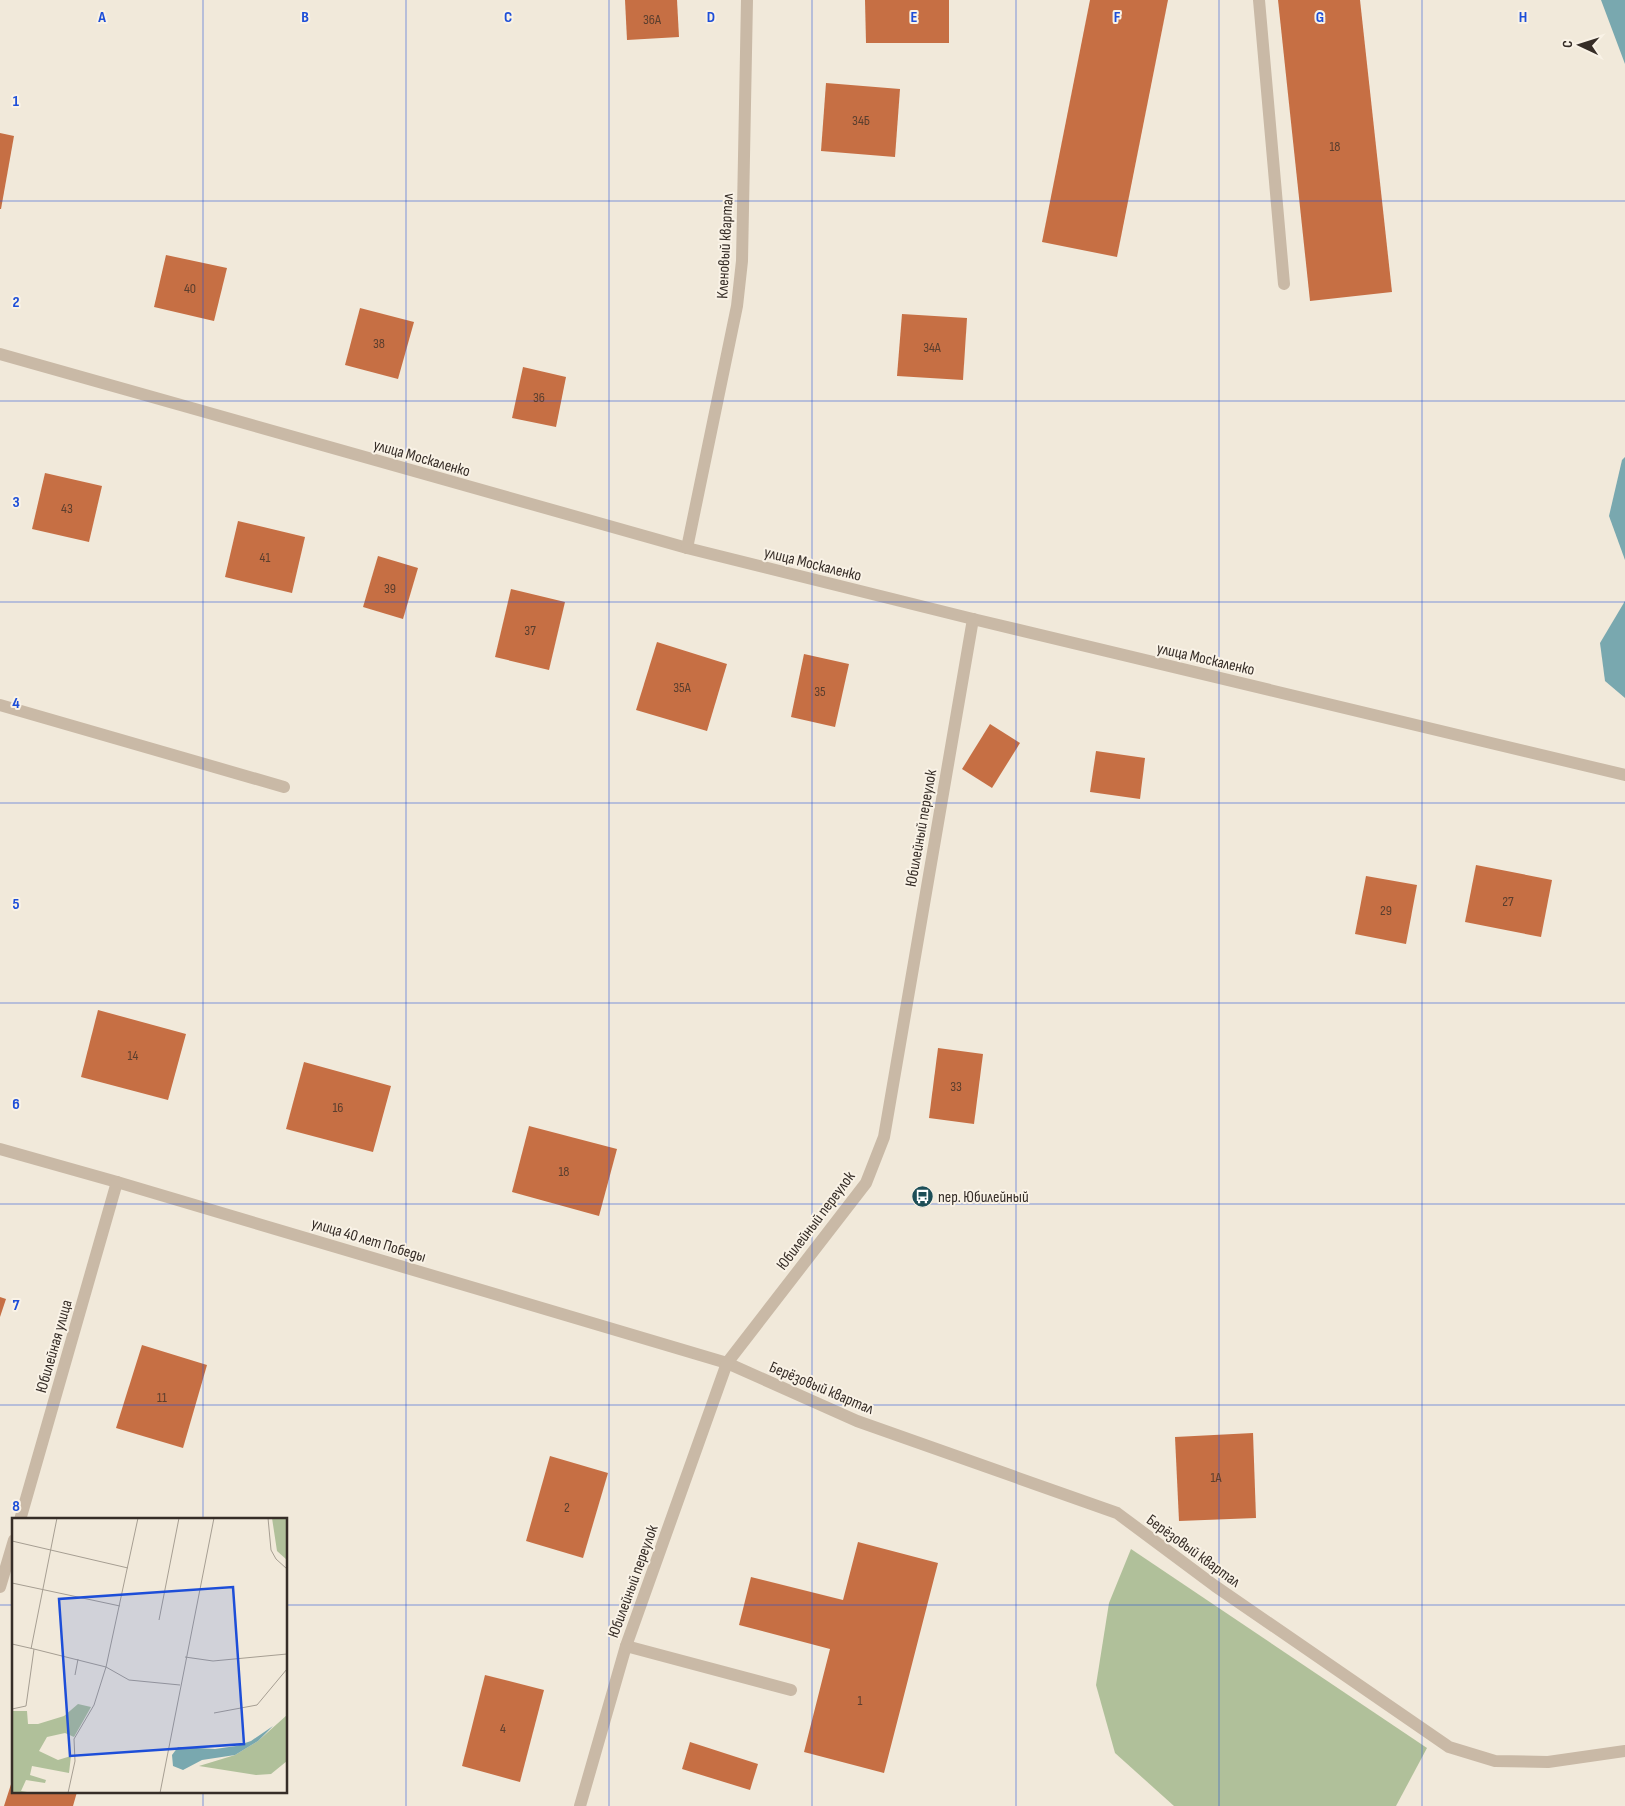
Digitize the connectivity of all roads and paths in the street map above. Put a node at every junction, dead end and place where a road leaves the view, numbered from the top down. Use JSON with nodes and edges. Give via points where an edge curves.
{"nodes":[{"id":1,"x":747,"y":0,"type":"edge"},
{"id":2,"x":1259,"y":0,"type":"edge"},
{"id":3,"x":1284,"y":284,"type":"dead end"},
{"id":4,"x":0,"y":354,"type":"edge"},
{"id":5,"x":687,"y":548,"type":"junction"},
{"id":6,"x":973,"y":619,"type":"junction"},
{"id":7,"x":0,"y":705,"type":"edge"},
{"id":8,"x":1625,"y":775,"type":"edge"},
{"id":9,"x":284,"y":787,"type":"dead end"},
{"id":10,"x":0,"y":1149,"type":"edge"},
{"id":11,"x":117,"y":1182,"type":"junction"},
{"id":12,"x":727,"y":1363,"type":"junction"},
{"id":13,"x":21,"y":1518,"type":"edge"},
{"id":14,"x":12,"y":1547,"type":"edge"},
{"id":15,"x":0,"y":1587,"type":"edge"},
{"id":16,"x":626,"y":1646,"type":"junction"},
{"id":17,"x":791,"y":1690,"type":"dead end"},
{"id":18,"x":1625,"y":1751,"type":"edge"},
{"id":19,"x":580,"y":1806,"type":"edge"}],
"edges":[{"from":1,"to":5,"type":"street","name":"Кленовый квартал","via":[[742,261],[737,306]]},
{"from":2,"to":3,"type":"street"},
{"from":4,"to":5,"type":"street","name":"улица Москаленко"},
{"from":5,"to":6,"type":"street","name":"улица Москаленко"},
{"from":6,"to":8,"type":"street","name":"улица Москаленко"},
{"from":6,"to":12,"type":"street","name":"Юбилейный переулок","via":[[884,1137],[866,1183]]},
{"from":7,"to":9,"type":"street"},
{"from":10,"to":11,"type":"street","name":"улица 40 лет Победы"},
{"from":11,"to":12,"type":"street","name":"улица 40 лет Победы"},
{"from":11,"to":13,"type":"street","name":"Юбилейная улица"},
{"from":12,"to":16,"type":"street","name":"Юбилейный переулок"},
{"from":12,"to":18,"type":"street","name":"Берёзовый квартал","via":[[857,1421],[1117,1513],[1215,1586],[1449,1747],[1495,1761],[1513,1762],[1548,1762]]},
{"from":14,"to":15,"type":"street"},
{"from":16,"to":17,"type":"street"},
{"from":16,"to":19,"type":"street","name":"Юбилейный переулок"}]}
